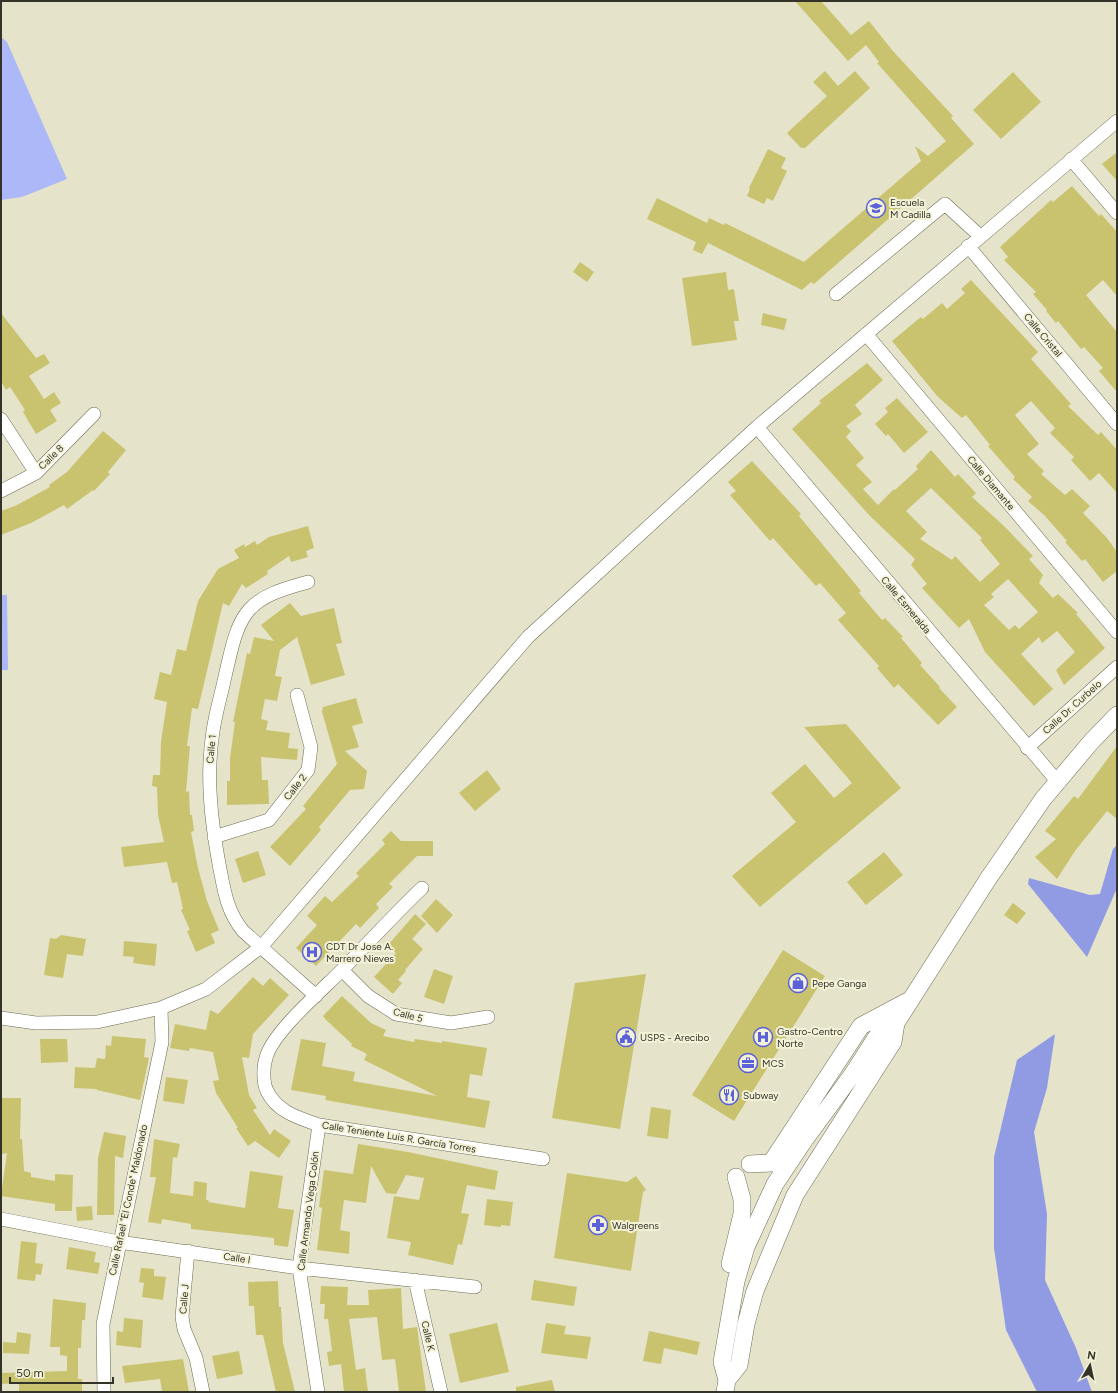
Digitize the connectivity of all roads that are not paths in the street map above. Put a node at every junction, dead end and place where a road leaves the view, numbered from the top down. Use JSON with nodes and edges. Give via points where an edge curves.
{"nodes":[{"id":1,"x":1117,"y":120,"type":"edge"},
{"id":2,"x":1071,"y":159,"type":"junction"},
{"id":3,"x":1117,"y":213,"type":"edge"},
{"id":4,"x":980,"y":236,"type":"junction"},
{"id":5,"x":968,"y":246,"type":"junction"},
{"id":6,"x":836,"y":294,"type":"dead end"},
{"id":7,"x":866,"y":334,"type":"junction"},
{"id":8,"x":94,"y":414,"type":"dead end"},
{"id":9,"x":1,"y":418,"type":"edge"},
{"id":10,"x":1117,"y":424,"type":"edge"},
{"id":11,"x":757,"y":427,"type":"junction"},
{"id":12,"x":36,"y":473,"type":"junction"},
{"id":13,"x":1,"y":491,"type":"edge"},
{"id":14,"x":308,"y":582,"type":"dead end"},
{"id":15,"x":1117,"y":632,"type":"edge"},
{"id":16,"x":1117,"y":667,"type":"edge"},
{"id":17,"x":297,"y":695,"type":"dead end"},
{"id":18,"x":1117,"y":715,"type":"edge"},
{"id":19,"x":1027,"y":748,"type":"junction"},
{"id":20,"x":1057,"y":781,"type":"junction"},
{"id":21,"x":214,"y":837,"type":"junction"},
{"id":22,"x":422,"y":888,"type":"dead end"},
{"id":23,"x":262,"y":946,"type":"junction"},
{"id":24,"x":342,"y":970,"type":"junction"},
{"id":25,"x":316,"y":996,"type":"junction"},
{"id":26,"x":910,"y":1000,"type":"junction"},
{"id":27,"x":161,"y":1008,"type":"junction"},
{"id":28,"x":488,"y":1017,"type":"dead end"},
{"id":29,"x":1,"y":1018,"type":"edge"},
{"id":30,"x":896,"y":1023,"type":"junction"},
{"id":31,"x":319,"y":1125,"type":"junction"},
{"id":32,"x":544,"y":1159,"type":"dead end"},
{"id":33,"x":750,"y":1164,"type":"dead end"},
{"id":34,"x":736,"y":1177,"type":"dead end"},
{"id":35,"x":1,"y":1218,"type":"edge"},
{"id":36,"x":119,"y":1242,"type":"junction"},
{"id":37,"x":188,"y":1251,"type":"junction"},
{"id":38,"x":299,"y":1268,"type":"junction"},
{"id":39,"x":415,"y":1280,"type":"junction"},
{"id":40,"x":735,"y":1286,"type":"junction"},
{"id":41,"x":475,"y":1287,"type":"dead end"},
{"id":42,"x":726,"y":1386,"type":"edge"},
{"id":43,"x":104,"y":1392,"type":"edge"},
{"id":44,"x":203,"y":1392,"type":"edge"},
{"id":45,"x":318,"y":1392,"type":"edge"},
{"id":46,"x":441,"y":1392,"type":"edge"}],
"edges":[{"from":1,"to":2,"type":"street"},
{"from":2,"to":3,"type":"street"},
{"from":2,"to":4,"type":"street"},
{"from":4,"to":5,"type":"street"},
{"from":4,"to":6,"type":"street","via":[[945,204]]},
{"from":5,"to":7,"type":"street"},
{"from":5,"to":10,"type":"street","name":"Calle Cristal"},
{"from":7,"to":11,"type":"street"},
{"from":7,"to":15,"type":"street","name":"Calle Diamante"},
{"from":8,"to":12,"type":"street","name":"Calle 8"},
{"from":9,"to":12,"type":"street"},
{"from":11,"to":19,"type":"street","name":"Calle Esmeralda"},
{"from":11,"to":23,"type":"street","via":[[528,637]]},
{"from":12,"to":13,"type":"street","name":"Calle 8"},
{"from":14,"to":21,"type":"street","name":"Calle 1","via":[[262,598],[248,610],[238,628],[212,731],[209,789]]},
{"from":16,"to":19,"type":"street","name":"Calle Dr. Curbelo"},
{"from":17,"to":21,"type":"street","name":"Calle 2","via":[[311,747],[308,770],[269,820]]},
{"from":18,"to":20,"type":"main road"},
{"from":19,"to":20,"type":"street","name":"Calle Esmeralda"},
{"from":20,"to":26,"type":"main road","via":[[988,879]]},
{"from":21,"to":23,"type":"street","name":"Calle 1","via":[[226,900],[233,919]]},
{"from":22,"to":24,"type":"street","name":"Calle Teniente Luis R. García Torres"},
{"from":23,"to":25,"type":"street","name":"Calle 1"},
{"from":23,"to":27,"type":"street","via":[[206,989]]},
{"from":24,"to":25,"type":"street","name":"Calle Teniente Luis R. García Torres"},
{"from":24,"to":28,"type":"street","name":"Calle 5","via":[[368,996],[396,1014],[451,1023]]},
{"from":25,"to":31,"type":"street","name":"Calle Teniente Luis R. García Torres","via":[[274,1042],[266,1058],[264,1074],[267,1091],[276,1106]]},
{"from":26,"to":30,"type":"main road"},
{"from":26,"to":33,"type":"main road","via":[[861,1026],[771,1162]]},
{"from":27,"to":29,"type":"street","via":[[97,1022],[36,1023]]},
{"from":27,"to":36,"type":"street","name":"Calle Rafael \"El Conde\" Maldonado","via":[[162,1042]]},
{"from":30,"to":40,"type":"main road","via":[[880,1033],[775,1184],[746,1247]]},
{"from":30,"to":42,"type":"main road","via":[[893,1042],[794,1195],[754,1291],[739,1365]]},
{"from":31,"to":32,"type":"street","name":"Calle Teniente Luis R. García Torres"},
{"from":31,"to":38,"type":"street","name":"Calle Armando Vega Colón"},
{"from":34,"to":40,"type":"main road","via":[[742,1199],[742,1214],[730,1266]]},
{"from":35,"to":36,"type":"street","name":"Calle I"},
{"from":36,"to":37,"type":"street","name":"Calle I"},
{"from":36,"to":43,"type":"street","name":"Calle Rafael \"El Conde\" Maldonado","via":[[103,1324]]},
{"from":37,"to":38,"type":"street","name":"Calle I"},
{"from":37,"to":44,"type":"street","name":"Calle J","via":[[182,1317],[196,1358]]},
{"from":38,"to":39,"type":"street","name":"Calle I"},
{"from":38,"to":45,"type":"street","name":"Calle Armando Vega Colón"},
{"from":39,"to":41,"type":"street","name":"Calle I"},
{"from":39,"to":46,"type":"street","name":"Calle K"},
{"from":40,"to":42,"type":"main road","via":[[722,1362]]}]}
